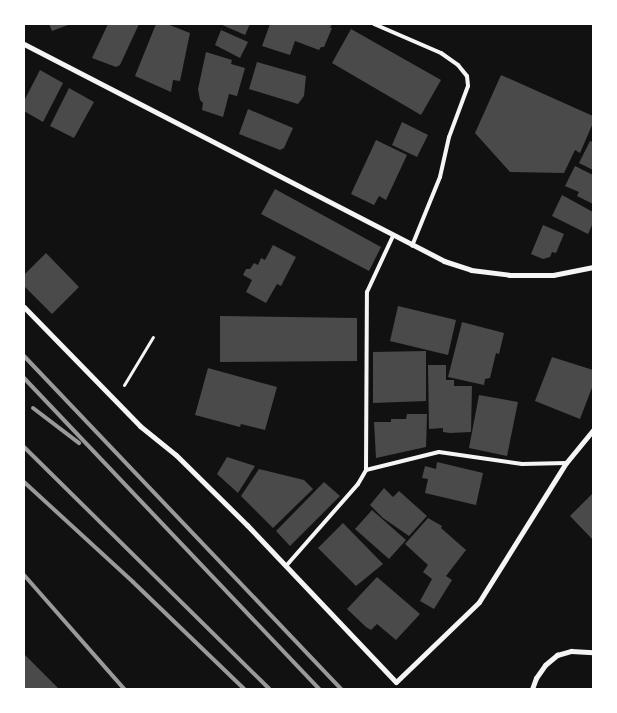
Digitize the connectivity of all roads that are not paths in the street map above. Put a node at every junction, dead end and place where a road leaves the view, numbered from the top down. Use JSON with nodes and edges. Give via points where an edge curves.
{"nodes":[{"id":1,"x":374,"y":24,"type":"edge"},
{"id":2,"x":24,"y":44,"type":"edge"},
{"id":3,"x":393,"y":236,"type":"junction"},
{"id":4,"x":412,"y":246,"type":"junction"},
{"id":5,"x":593,"y":267,"type":"edge"},
{"id":6,"x":24,"y":308,"type":"edge"},
{"id":7,"x":593,"y":430,"type":"edge"},
{"id":8,"x":566,"y":463,"type":"junction"},
{"id":9,"x":366,"y":470,"type":"junction"},
{"id":10,"x":286,"y":566,"type":"junction"},
{"id":11,"x":593,"y":652,"type":"edge"},
{"id":12,"x":532,"y":689,"type":"edge"}],
"edges":[{"from":1,"to":4,"type":"lane","via":[[441,53],[467,76],[468,86],[449,137],[440,177]]},
{"from":2,"to":3,"type":"street"},
{"from":3,"to":4,"type":"street"},
{"from":3,"to":9,"type":"lane","via":[[367,292]]},
{"from":4,"to":5,"type":"street","via":[[471,270],[509,275],[553,275]]},
{"from":6,"to":10,"type":"street","via":[[140,426],[176,455]]},
{"from":7,"to":8,"type":"street"},
{"from":8,"to":9,"type":"lane","via":[[522,464],[439,452]]},
{"from":8,"to":10,"type":"street","via":[[479,602],[396,682]]},
{"from":9,"to":10,"type":"lane","via":[[358,484]]},
{"from":11,"to":12,"type":"street","via":[[572,651],[558,655],[545,665]]}]}
